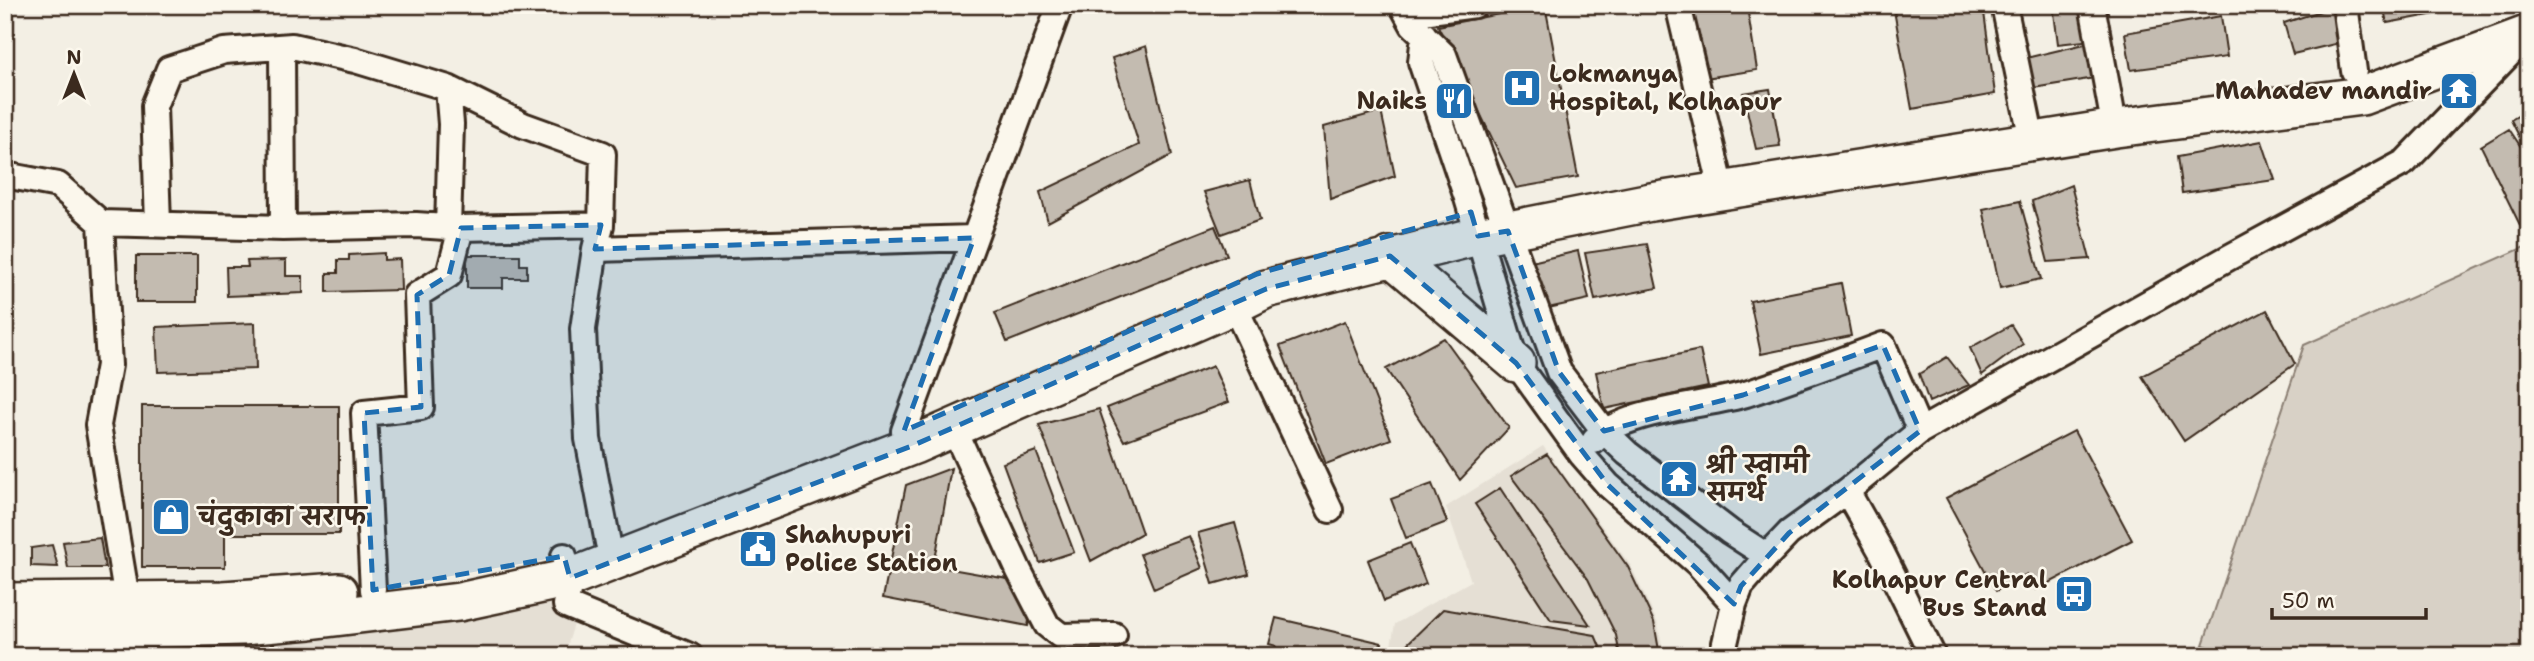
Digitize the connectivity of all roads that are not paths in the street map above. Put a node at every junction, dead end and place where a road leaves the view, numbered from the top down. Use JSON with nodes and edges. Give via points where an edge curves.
{"nodes":[{"id":1,"x":1060,"y":5,"type":"edge"},
{"id":2,"x":1475,"y":5,"type":"edge"},
{"id":3,"x":1678,"y":5,"type":"edge"},
{"id":4,"x":2004,"y":5,"type":"edge"},
{"id":5,"x":2092,"y":5,"type":"edge"},
{"id":6,"x":2345,"y":5,"type":"edge"},
{"id":7,"x":1405,"y":10,"type":"edge"},
{"id":8,"x":2529,"y":10,"type":"edge"},
{"id":9,"x":2528,"y":34,"type":"edge"},
{"id":10,"x":282,"y":47,"type":"junction"},
{"id":11,"x":2354,"y":71,"type":"junction"},
{"id":12,"x":448,"y":89,"type":"junction"},
{"id":13,"x":2111,"y":108,"type":"junction"},
{"id":14,"x":2028,"y":121,"type":"junction"},
{"id":15,"x":1718,"y":173,"type":"junction"},
{"id":16,"x":5,"y":175,"type":"edge"},
{"id":17,"x":1489,"y":222,"type":"junction"},
{"id":18,"x":101,"y":223,"type":"junction"},
{"id":19,"x":158,"y":225,"type":"junction"},
{"id":20,"x":601,"y":225,"type":"junction"},
{"id":21,"x":283,"y":228,"type":"junction"},
{"id":22,"x":455,"y":228,"type":"junction"},
{"id":23,"x":974,"y":238,"type":"junction"},
{"id":24,"x":595,"y":249,"type":"junction"},
{"id":25,"x":1390,"y":256,"type":"junction"},
{"id":26,"x":1234,"y":305,"type":"junction"},
{"id":27,"x":1516,"y":363,"type":"junction"},
{"id":28,"x":953,"y":427,"type":"junction"},
{"id":29,"x":904,"y":431,"type":"junction"},
{"id":30,"x":1604,"y":431,"type":"junction"},
{"id":31,"x":1920,"y":431,"type":"junction"},
{"id":32,"x":1582,"y":455,"type":"junction"},
{"id":33,"x":1847,"y":491,"type":"junction"},
{"id":34,"x":1330,"y":510,"type":"dead end"},
{"id":35,"x":608,"y":544,"type":"junction"},
{"id":36,"x":1767,"y":556,"type":"junction"},
{"id":37,"x":567,"y":567,"type":"junction"},
{"id":38,"x":373,"y":590,"type":"junction"},
{"id":39,"x":127,"y":599,"type":"junction"},
{"id":40,"x":5,"y":602,"type":"edge"},
{"id":41,"x":1734,"y":604,"type":"junction"},
{"id":42,"x":5,"y":632,"type":"edge"},
{"id":43,"x":1114,"y":635,"type":"dead end"},
{"id":44,"x":690,"y":656,"type":"edge"},
{"id":45,"x":1722,"y":656,"type":"edge"},
{"id":46,"x":1933,"y":656,"type":"edge"}],
"edges":[{"from":1,"to":23,"type":"street"},
{"from":2,"to":7,"type":"street"},
{"from":3,"to":15,"type":"street"},
{"from":4,"to":14,"type":"street"},
{"from":5,"to":13,"type":"street"},
{"from":6,"to":11,"type":"street"},
{"from":7,"to":17,"type":"street","via":[[1413,25],[1444,55]]},
{"from":8,"to":11,"type":"highway","via":[[2447,44]]},
{"from":9,"to":17,"type":"highway","via":[[2362,96],[2094,131],[1651,202]]},
{"from":9,"to":31,"type":"street","via":[[2405,162]]},
{"from":10,"to":12,"type":"street","via":[[355,60]]},
{"from":10,"to":19,"type":"street","via":[[224,51],[169,69],[154,106]]},
{"from":10,"to":21,"type":"street"},
{"from":11,"to":13,"type":"highway"},
{"from":12,"to":20,"type":"street","via":[[523,125],[603,154]]},
{"from":12,"to":22,"type":"street"},
{"from":13,"to":14,"type":"highway"},
{"from":14,"to":15,"type":"highway"},
{"from":15,"to":17,"type":"highway"},
{"from":16,"to":18,"type":"street","via":[[58,185]]},
{"from":17,"to":25,"type":"highway"},
{"from":17,"to":27,"type":"street"},
{"from":17,"to":29,"type":"highway","via":[[1415,226],[1257,274],[1097,349]]},
{"from":17,"to":30,"type":"street","via":[[1559,372]]},
{"from":18,"to":19,"type":"street"},
{"from":18,"to":39,"type":"street","via":[[109,365],[98,425]]},
{"from":19,"to":21,"type":"street"},
{"from":20,"to":22,"type":"street"},
{"from":20,"to":24,"type":"street"},
{"from":21,"to":22,"type":"street"},
{"from":22,"to":38,"type":"street","via":[[449,275],[417,295],[421,407],[364,413]]},
{"from":23,"to":24,"type":"street"},
{"from":23,"to":29,"type":"street"},
{"from":24,"to":35,"type":"street","via":[[583,329],[587,439]]},
{"from":25,"to":26,"type":"highway","via":[[1266,289]]},
{"from":25,"to":27,"type":"highway"},
{"from":26,"to":28,"type":"highway"},
{"from":26,"to":34,"type":"street"},
{"from":27,"to":32,"type":"street"},
{"from":28,"to":37,"type":"highway","via":[[590,573]]},
{"from":28,"to":43,"type":"street","via":[[1047,625],[1061,636]]},
{"from":29,"to":35,"type":"highway"},
{"from":30,"to":31,"type":"street","via":[[1647,416],[1743,395],[1883,345]]},
{"from":30,"to":32,"type":"street"},
{"from":30,"to":36,"type":"street"},
{"from":31,"to":33,"type":"street"},
{"from":32,"to":41,"type":"street"},
{"from":33,"to":36,"type":"street","via":[[1789,533]]},
{"from":33,"to":46,"type":"street"},
{"from":35,"to":37,"type":"highway"},
{"from":36,"to":41,"type":"street","via":[[1741,586]]},
{"from":37,"to":38,"type":"highway"},
{"from":37,"to":42,"type":"highway","via":[[459,602],[310,620]]},
{"from":37,"to":44,"type":"street","via":[[566,605]]},
{"from":38,"to":39,"type":"highway","via":[[223,600]]},
{"from":39,"to":40,"type":"highway"},
{"from":41,"to":45,"type":"street"}]}
